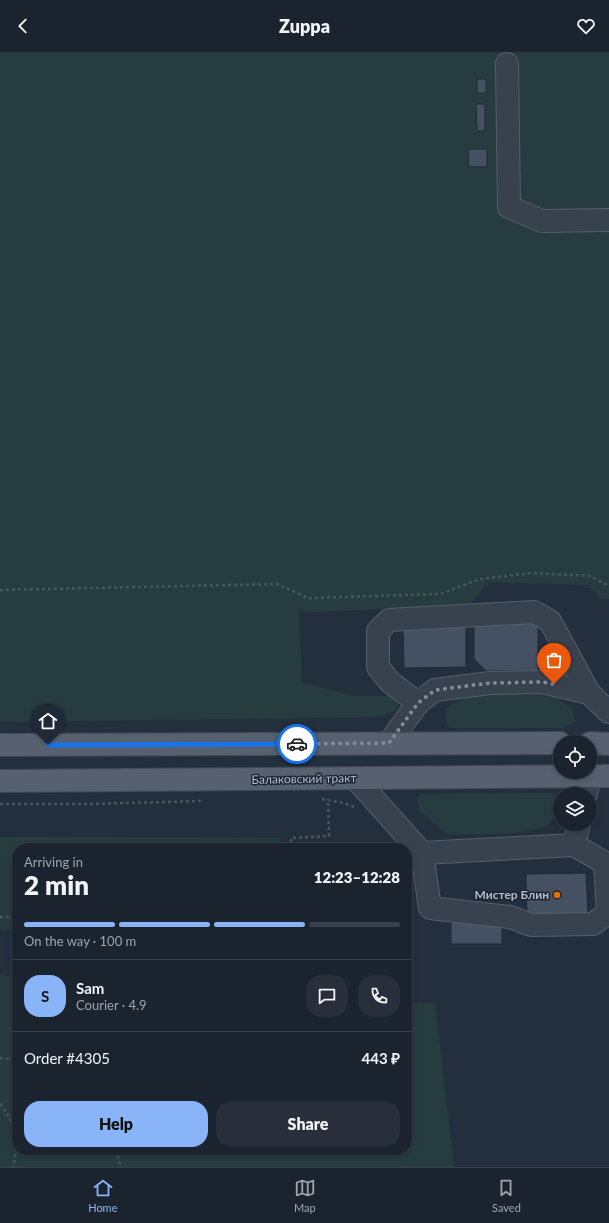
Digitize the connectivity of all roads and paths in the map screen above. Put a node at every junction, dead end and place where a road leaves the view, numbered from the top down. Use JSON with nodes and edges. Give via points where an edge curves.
{"nodes":[{"id":1,"x":507,"y":64,"type":"dead end"},
{"id":2,"x":609,"y":220,"type":"edge"},
{"id":3,"x":609,"y":586,"type":"edge"},
{"id":4,"x":0,"y":590,"type":"edge"},
{"id":5,"x":589,"y":693,"type":"junction"},
{"id":6,"x":418,"y":703,"type":"junction"},
{"id":7,"x":609,"y":712,"type":"edge"},
{"id":8,"x":389,"y":743,"type":"junction"},
{"id":9,"x":553,"y":744,"type":"edge"},
{"id":10,"x":597,"y":744,"type":"edge"},
{"id":11,"x":609,"y":744,"type":"edge"},
{"id":12,"x":0,"y":745,"type":"edge"},
{"id":13,"x":355,"y":778,"type":"junction"},
{"id":14,"x":328,"y":779,"type":"junction"},
{"id":15,"x":0,"y":781,"type":"edge"},
{"id":16,"x":595,"y":782,"type":"edge"},
{"id":17,"x":321,"y":799,"type":"dead end"},
{"id":18,"x":328,"y":800,"type":"junction"},
{"id":19,"x":202,"y":801,"type":"dead end"},
{"id":20,"x":0,"y":804,"type":"edge"},
{"id":21,"x":358,"y":809,"type":"dead end"},
{"id":22,"x":577,"y":831,"type":"edge"},
{"id":23,"x":291,"y":843,"type":"edge"},
{"id":24,"x":574,"y":846,"type":"junction"},
{"id":25,"x":422,"y":853,"type":"junction"},
{"id":26,"x":0,"y":917,"type":"edge"},
{"id":27,"x":12,"y":917,"type":"edge"},
{"id":28,"x":0,"y":1058,"type":"edge"},
{"id":29,"x":12,"y":1059,"type":"edge"},
{"id":30,"x":0,"y":1104,"type":"edge"},
{"id":31,"x":12,"y":1123,"type":"edge"},
{"id":32,"x":15,"y":1155,"type":"edge"},
{"id":33,"x":117,"y":1155,"type":"edge"},
{"id":34,"x":13,"y":1167,"type":"edge"},
{"id":35,"x":121,"y":1167,"type":"edge"}],
"edges":[{"from":1,"to":2,"type":"lane","via":[[509,207],[542,221]]},
{"from":3,"to":4,"type":"path","via":[[590,576],[532,573],[480,578],[440,594],[316,598],[308,598],[277,584]]},
{"from":5,"to":6,"type":"lane","via":[[542,682],[490,683],[435,690]]},
{"from":5,"to":6,"type":"lane","via":[[550,621],[534,612],[389,620],[378,631],[378,667],[390,682]]},
{"from":5,"to":7,"type":"lane"},
{"from":6,"to":8,"type":"lane"},
{"from":8,"to":9,"type":"main road"},
{"from":8,"to":12,"type":"main road"},
{"from":10,"to":11,"type":"main road"},
{"from":13,"to":14,"type":"main road","name":"Балаковский тракт"},
{"from":13,"to":16,"type":"main road","name":"Балаковский тракт"},
{"from":13,"to":25,"type":"lane"},
{"from":14,"to":15,"type":"main road","name":"Балаковский тракт"},
{"from":14,"to":18,"type":"path"},
{"from":17,"to":18,"type":"path"},
{"from":18,"to":21,"type":"path"},
{"from":18,"to":23,"type":"path","via":[[330,836],[291,838]]},
{"from":19,"to":20,"type":"path"},
{"from":22,"to":24,"type":"lane"},
{"from":24,"to":25,"type":"lane"},
{"from":24,"to":25,"type":"lane","via":[[605,863],[608,913],[593,924],[531,925],[510,917],[430,908]]},
{"from":26,"to":27,"type":"path"},
{"from":28,"to":29,"type":"path"},
{"from":30,"to":31,"type":"path"},
{"from":32,"to":34,"type":"path"},
{"from":33,"to":35,"type":"path"}]}
